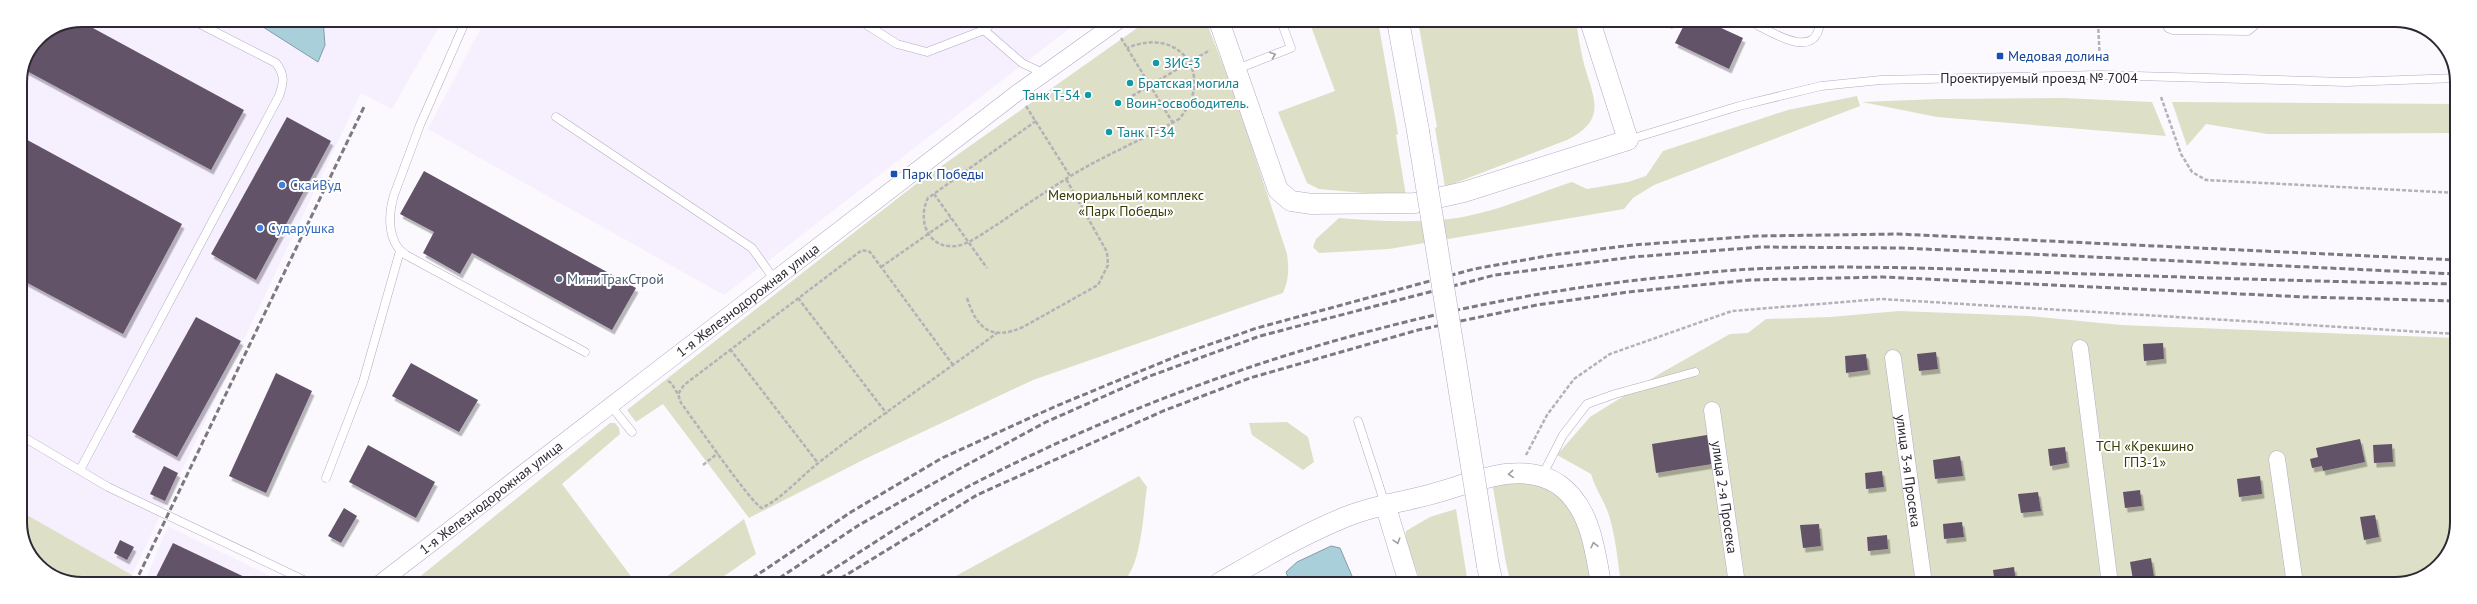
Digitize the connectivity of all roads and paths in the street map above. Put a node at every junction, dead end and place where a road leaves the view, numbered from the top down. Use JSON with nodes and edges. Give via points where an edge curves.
{"nodes":[{"id":1,"x":206,"y":27,"type":"edge"},
{"id":2,"x":463,"y":27,"type":"edge"},
{"id":3,"x":870,"y":27,"type":"edge"},
{"id":4,"x":987,"y":27,"type":"edge"},
{"id":5,"x":1108,"y":27,"type":"edge"},
{"id":6,"x":1117,"y":27,"type":"edge"},
{"id":7,"x":1221,"y":27,"type":"edge"},
{"id":8,"x":1283,"y":27,"type":"edge"},
{"id":9,"x":1399,"y":27,"type":"edge"},
{"id":10,"x":1592,"y":27,"type":"edge"},
{"id":11,"x":1762,"y":27,"type":"edge"},
{"id":12,"x":1820,"y":27,"type":"edge"},
{"id":13,"x":2098,"y":27,"type":"edge"},
{"id":14,"x":2168,"y":27,"type":"edge"},
{"id":15,"x":2253,"y":27,"type":"edge"},
{"id":16,"x":984,"y":30,"type":"junction"},
{"id":17,"x":1127,"y":48,"type":"junction"},
{"id":18,"x":1213,"y":48,"type":"dead end"},
{"id":19,"x":2100,"y":62,"type":"dead end"},
{"id":20,"x":1188,"y":63,"type":"junction"},
{"id":21,"x":1236,"y":69,"type":"junction"},
{"id":22,"x":1043,"y":73,"type":"junction"},
{"id":23,"x":2450,"y":78,"type":"edge"},
{"id":24,"x":1150,"y":86,"type":"junction"},
{"id":25,"x":1017,"y":93,"type":"junction"},
{"id":26,"x":2161,"y":97,"type":"dead end"},
{"id":27,"x":1127,"y":99,"type":"dead end"},
{"id":28,"x":556,"y":117,"type":"dead end"},
{"id":29,"x":1036,"y":121,"type":"junction"},
{"id":30,"x":1173,"y":123,"type":"junction"},
{"id":31,"x":1628,"y":140,"type":"junction"},
{"id":32,"x":1070,"y":176,"type":"junction"},
{"id":33,"x":1066,"y":179,"type":"junction"},
{"id":34,"x":934,"y":193,"type":"junction"},
{"id":35,"x":2450,"y":193,"type":"edge"},
{"id":36,"x":951,"y":218,"type":"junction"},
{"id":37,"x":928,"y":235,"type":"junction"},
{"id":38,"x":969,"y":242,"type":"junction"},
{"id":39,"x":400,"y":251,"type":"junction"},
{"id":40,"x":881,"y":267,"type":"junction"},
{"id":41,"x":987,"y":268,"type":"dead end"},
{"id":42,"x":774,"y":279,"type":"junction"},
{"id":43,"x":798,"y":298,"type":"junction"},
{"id":44,"x":967,"y":298,"type":"dead end"},
{"id":45,"x":998,"y":333,"type":"junction"},
{"id":46,"x":2450,"y":334,"type":"edge"},
{"id":47,"x":2080,"y":348,"type":"dead end"},
{"id":48,"x":730,"y":349,"type":"junction"},
{"id":49,"x":585,"y":352,"type":"dead end"},
{"id":50,"x":1893,"y":358,"type":"dead end"},
{"id":51,"x":953,"y":366,"type":"junction"},
{"id":52,"x":1695,"y":372,"type":"dead end"},
{"id":53,"x":611,"y":406,"type":"junction"},
{"id":54,"x":1712,"y":410,"type":"dead end"},
{"id":55,"x":887,"y":414,"type":"junction"},
{"id":56,"x":1358,"y":421,"type":"dead end"},
{"id":57,"x":632,"y":432,"type":"dead end"},
{"id":58,"x":27,"y":440,"type":"edge"},
{"id":59,"x":718,"y":453,"type":"junction"},
{"id":60,"x":1525,"y":457,"type":"dead end"},
{"id":61,"x":2277,"y":459,"type":"dead end"},
{"id":62,"x":818,"y":463,"type":"junction"},
{"id":63,"x":703,"y":465,"type":"dead end"},
{"id":64,"x":80,"y":470,"type":"junction"},
{"id":65,"x":1542,"y":477,"type":"junction"},
{"id":66,"x":326,"y":478,"type":"dead end"},
{"id":67,"x":1385,"y":504,"type":"junction"},
{"id":68,"x":1490,"y":575,"type":"edge"},
{"id":69,"x":297,"y":577,"type":"edge"},
{"id":70,"x":388,"y":577,"type":"edge"},
{"id":71,"x":1230,"y":577,"type":"edge"},
{"id":72,"x":1407,"y":577,"type":"edge"},
{"id":73,"x":1600,"y":577,"type":"edge"},
{"id":74,"x":1736,"y":577,"type":"edge"},
{"id":75,"x":1923,"y":577,"type":"edge"},
{"id":76,"x":2109,"y":577,"type":"edge"},
{"id":77,"x":2294,"y":577,"type":"edge"}],
"edges":[{"from":1,"to":64,"type":"lane","via":[[276,63],[284,73],[284,83]]},
{"from":2,"to":39,"type":"lane","via":[[420,125],[390,207],[392,233]]},
{"from":3,"to":16,"type":"lane","via":[[897,44],[927,52]]},
{"from":4,"to":16,"type":"lane"},
{"from":5,"to":22,"type":"street","name":"1-я Железнодорожная улица"},
{"from":6,"to":17,"type":"path"},
{"from":7,"to":21,"type":"street"},
{"from":21,"to":8,"type":"lane","one_way":true,"via":[[1291,48]]},
{"from":9,"to":68,"type":"main road","bridge":true},
{"from":10,"to":31,"type":"street"},
{"from":11,"to":12,"type":"lane","via":[[1799,44],[1813,40]]},
{"from":13,"to":19,"type":"path"},
{"from":14,"to":15,"type":"lane","via":[[2173,30],[2248,31]]},
{"from":16,"to":22,"type":"lane","via":[[1022,63]]},
{"from":17,"to":20,"type":"path","via":[[1143,42],[1158,41],[1173,46]]},
{"from":17,"to":24,"type":"path"},
{"from":18,"to":20,"type":"path"},
{"from":20,"to":24,"type":"path"},
{"from":20,"to":30,"type":"path","via":[[1194,82],[1193,96],[1185,113]]},
{"from":21,"to":31,"type":"street","via":[[1274,183],[1282,195],[1296,202],[1329,205],[1415,203],[1464,192]]},
{"from":22,"to":25,"type":"street","name":"1-я Железнодорожная улица"},
{"from":23,"to":31,"type":"lane","name":"Проектируемый проезд № 7004","via":[[2346,82],[2100,75],[1881,80],[1821,86],[1739,106]]},
{"from":24,"to":27,"type":"path"},
{"from":24,"to":30,"type":"path"},
{"from":25,"to":29,"type":"path"},
{"from":25,"to":42,"type":"street","name":"1-я Железнодорожная улица"},
{"from":26,"to":35,"type":"path","via":[[2181,154],[2192,172],[2206,180]]},
{"from":28,"to":42,"type":"lane","via":[[752,248]]},
{"from":29,"to":32,"type":"path"},
{"from":29,"to":34,"type":"path"},
{"from":30,"to":32,"type":"path"},
{"from":32,"to":33,"type":"path"},
{"from":33,"to":38,"type":"path"},
{"from":33,"to":45,"type":"path","via":[[1107,252],[1108,265],[1104,277],[1093,289],[1023,327],[1012,332]]},
{"from":34,"to":36,"type":"path"},
{"from":34,"to":37,"type":"path","via":[[923,208],[923,219]]},
{"from":36,"to":37,"type":"path"},
{"from":36,"to":38,"type":"path"},
{"from":37,"to":38,"type":"path","via":[[935,243],[947,246]]},
{"from":37,"to":40,"type":"path"},
{"from":38,"to":41,"type":"path"},
{"from":39,"to":49,"type":"lane"},
{"from":39,"to":66,"type":"lane","via":[[362,382]]},
{"from":40,"to":43,"type":"path","via":[[870,252],[862,250]]},
{"from":40,"to":51,"type":"path"},
{"from":42,"to":53,"type":"street","name":"1-я Железнодорожная улица"},
{"from":43,"to":48,"type":"path"},
{"from":43,"to":55,"type":"path"},
{"from":44,"to":45,"type":"path","via":[[972,314],[979,324],[991,332]]},
{"from":45,"to":51,"type":"path"},
{"from":46,"to":60,"type":"path","via":[[1881,299],[1732,311],[1610,354],[1574,379],[1547,414]]},
{"from":47,"to":76,"type":"street"},
{"from":48,"to":59,"type":"path","via":[[684,385],[678,394],[681,403]]},
{"from":48,"to":62,"type":"path"},
{"from":50,"to":75,"type":"street","name":"улица 3-я Просека"},
{"from":51,"to":55,"type":"path"},
{"from":52,"to":65,"type":"lane","via":[[1587,404],[1563,435]]},
{"from":53,"to":57,"type":"lane"},
{"from":53,"to":70,"type":"street","name":"1-я Железнодорожная улица"},
{"from":54,"to":74,"type":"street","name":"улица 2-я Просека"},
{"from":55,"to":62,"type":"path"},
{"from":56,"to":67,"type":"lane"},
{"from":58,"to":64,"type":"lane"},
{"from":59,"to":62,"type":"path","via":[[762,508]]},
{"from":59,"to":63,"type":"path"},
{"from":61,"to":77,"type":"street"},
{"from":64,"to":69,"type":"lane","via":[[108,487]]},
{"from":65,"to":67,"type":"street","one_way":true,"via":[[1519,473],[1492,476],[1433,494]]},
{"from":73,"to":65,"type":"street","one_way":true,"via":[[1591,532],[1580,507],[1562,487]]},
{"from":67,"to":71,"type":"street","via":[[1348,516],[1320,529]]},
{"from":67,"to":72,"type":"street","one_way":true}]}
